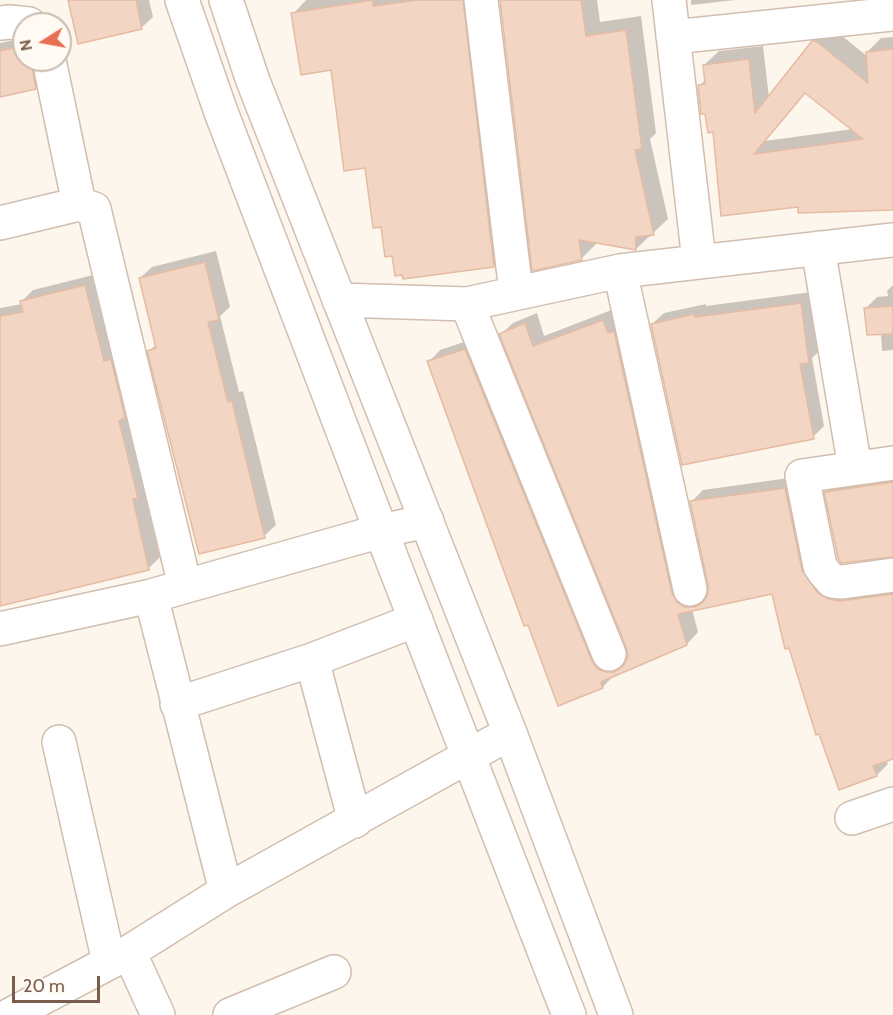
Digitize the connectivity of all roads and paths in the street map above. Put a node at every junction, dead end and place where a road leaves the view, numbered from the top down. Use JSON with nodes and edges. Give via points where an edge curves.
{"nodes":[{"id":1,"x":182,"y":0,"type":"edge"},
{"id":2,"x":226,"y":0,"type":"edge"},
{"id":3,"x":481,"y":0,"type":"edge"},
{"id":4,"x":669,"y":0,"type":"edge"},
{"id":5,"x":893,"y":14,"type":"edge"},
{"id":6,"x":673,"y":37,"type":"junction"},
{"id":7,"x":52,"y":72,"type":"edge"},
{"id":8,"x":79,"y":204,"type":"junction"},
{"id":9,"x":0,"y":223,"type":"edge"},
{"id":10,"x":893,"y":240,"type":"edge"},
{"id":11,"x":818,"y":248,"type":"junction"},
{"id":12,"x":699,"y":261,"type":"junction"},
{"id":13,"x":620,"y":271,"type":"junction"},
{"id":14,"x":516,"y":292,"type":"junction"},
{"id":15,"x":339,"y":300,"type":"junction"},
{"id":16,"x":467,"y":304,"type":"junction"},
{"id":17,"x":893,"y":463,"type":"edge"},
{"id":18,"x":855,"y":468,"type":"junction"},
{"id":19,"x":427,"y":521,"type":"junction"},
{"id":20,"x":381,"y":531,"type":"junction"},
{"id":21,"x":893,"y":575,"type":"edge"},
{"id":22,"x":184,"y":586,"type":"junction"},
{"id":23,"x":690,"y":590,"type":"dead end"},
{"id":24,"x":151,"y":596,"type":"junction"},
{"id":25,"x":416,"y":620,"type":"junction"},
{"id":26,"x":0,"y":629,"type":"edge"},
{"id":27,"x":609,"y":654,"type":"dead end"},
{"id":28,"x":312,"y":660,"type":"junction"},
{"id":29,"x":177,"y":704,"type":"junction"},
{"id":30,"x":510,"y":733,"type":"junction"},
{"id":31,"x":58,"y":742,"type":"dead end"},
{"id":32,"x":469,"y":756,"type":"junction"},
{"id":33,"x":893,"y":804,"type":"edge"},
{"id":34,"x":852,"y":818,"type":"dead end"},
{"id":35,"x":355,"y":820,"type":"junction"},
{"id":36,"x":226,"y":891,"type":"junction"},
{"id":37,"x":119,"y":957,"type":"junction"},
{"id":38,"x":334,"y":972,"type":"dead end"},
{"id":39,"x":10,"y":1015,"type":"edge"},
{"id":40,"x":158,"y":1015,"type":"edge"},
{"id":41,"x":230,"y":1015,"type":"edge"},
{"id":42,"x":569,"y":1015,"type":"edge"},
{"id":43,"x":616,"y":1015,"type":"edge"}],
"edges":[{"from":1,"to":20,"type":"street"},
{"from":2,"to":15,"type":"street","via":[[253,81]]},
{"from":3,"to":14,"type":"street"},
{"from":4,"to":6,"type":"street"},
{"from":5,"to":6,"type":"street"},
{"from":6,"to":12,"type":"street"},
{"from":7,"to":8,"type":"street"},
{"from":8,"to":9,"type":"street"},
{"from":8,"to":22,"type":"street","via":[[94,209]]},
{"from":10,"to":11,"type":"street"},
{"from":11,"to":12,"type":"street"},
{"from":11,"to":18,"type":"street"},
{"from":12,"to":13,"type":"street"},
{"from":13,"to":14,"type":"street"},
{"from":13,"to":23,"type":"street"},
{"from":14,"to":16,"type":"street"},
{"from":15,"to":16,"type":"street"},
{"from":15,"to":19,"type":"street"},
{"from":16,"to":27,"type":"street"},
{"from":17,"to":18,"type":"street"},
{"from":18,"to":21,"type":"street","via":[[802,476],[820,566],[832,581]]},
{"from":19,"to":20,"type":"street"},
{"from":19,"to":30,"type":"street"},
{"from":20,"to":22,"type":"street"},
{"from":20,"to":25,"type":"street"},
{"from":22,"to":24,"type":"street"},
{"from":24,"to":26,"type":"street"},
{"from":24,"to":29,"type":"street"},
{"from":25,"to":28,"type":"street"},
{"from":25,"to":32,"type":"street"},
{"from":28,"to":29,"type":"street"},
{"from":28,"to":35,"type":"street"},
{"from":29,"to":36,"type":"street"},
{"from":30,"to":32,"type":"street"},
{"from":30,"to":43,"type":"street"},
{"from":31,"to":37,"type":"street"},
{"from":32,"to":35,"type":"street"},
{"from":32,"to":42,"type":"street"},
{"from":33,"to":34,"type":"street"},
{"from":35,"to":36,"type":"street"},
{"from":36,"to":37,"type":"street"},
{"from":37,"to":39,"type":"street"},
{"from":37,"to":40,"type":"street"},
{"from":38,"to":41,"type":"street"}]}
